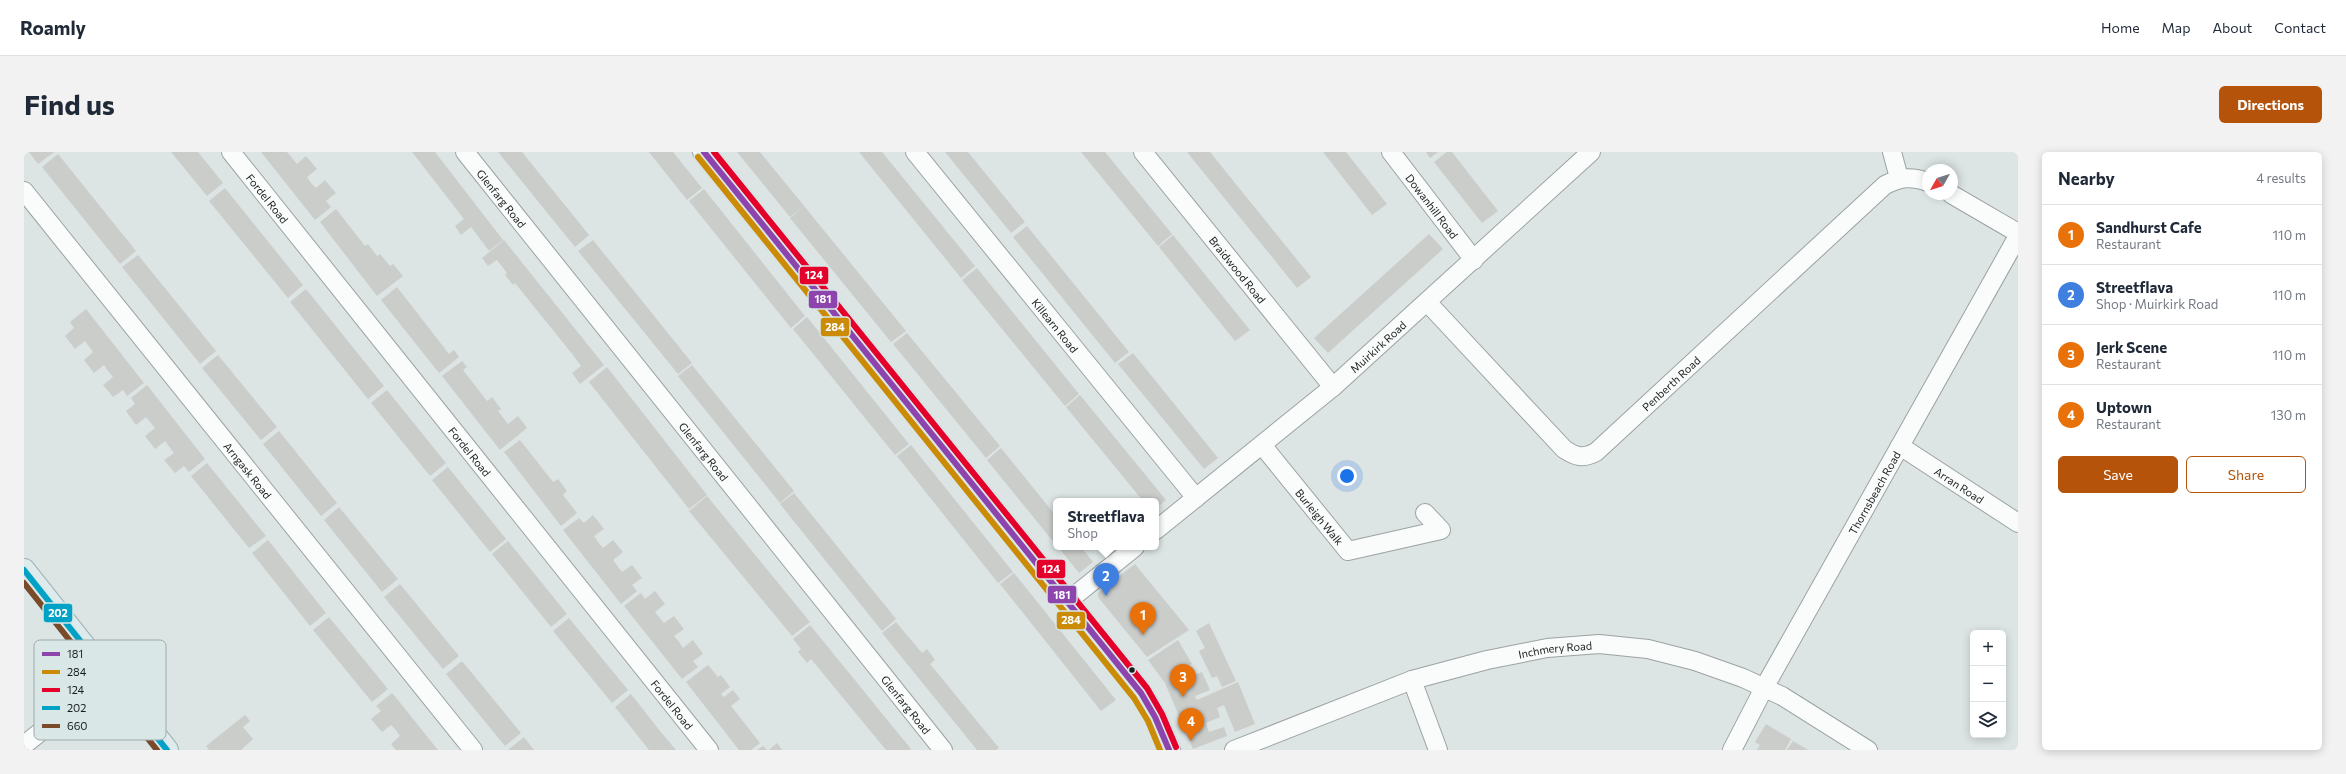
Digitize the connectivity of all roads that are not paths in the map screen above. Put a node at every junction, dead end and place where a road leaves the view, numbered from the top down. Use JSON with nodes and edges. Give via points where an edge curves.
{"nodes":[{"id":1,"x":231,"y":152,"type":"edge"},
{"id":2,"x":465,"y":152,"type":"edge"},
{"id":3,"x":704,"y":152,"type":"edge"},
{"id":4,"x":915,"y":152,"type":"edge"},
{"id":5,"x":1143,"y":152,"type":"edge"},
{"id":6,"x":1391,"y":152,"type":"edge"},
{"id":7,"x":1591,"y":152,"type":"edge"},
{"id":8,"x":1892,"y":152,"type":"edge"},
{"id":9,"x":1899,"y":178,"type":"junction"},
{"id":10,"x":1922,"y":180,"type":"edge"},
{"id":11,"x":24,"y":190,"type":"edge"},
{"id":12,"x":1958,"y":198,"type":"edge"},
{"id":13,"x":2018,"y":234,"type":"edge"},
{"id":14,"x":1474,"y":260,"type":"junction"},
{"id":15,"x":1427,"y":302,"type":"junction"},
{"id":16,"x":1333,"y":387,"type":"junction"},
{"id":17,"x":1262,"y":445,"type":"junction"},
{"id":18,"x":1900,"y":446,"type":"junction"},
{"id":19,"x":1196,"y":498,"type":"junction"},
{"id":20,"x":1426,"y":513,"type":"dead end"},
{"id":21,"x":2018,"y":523,"type":"edge"},
{"id":22,"x":1159,"y":528,"type":"edge"},
{"id":23,"x":1131,"y":550,"type":"edge"},
{"id":24,"x":24,"y":570,"type":"edge"},
{"id":25,"x":1068,"y":601,"type":"junction"},
{"id":26,"x":78,"y":640,"type":"edge"},
{"id":27,"x":1412,"y":680,"type":"junction"},
{"id":28,"x":1764,"y":688,"type":"junction"},
{"id":29,"x":34,"y":737,"type":"edge"},
{"id":30,"x":159,"y":740,"type":"edge"},
{"id":31,"x":24,"y":745,"type":"edge"},
{"id":32,"x":167,"y":750,"type":"edge"},
{"id":33,"x":473,"y":750,"type":"edge"},
{"id":34,"x":709,"y":750,"type":"edge"},
{"id":35,"x":943,"y":750,"type":"edge"},
{"id":36,"x":1169,"y":750,"type":"edge"},
{"id":37,"x":1234,"y":750,"type":"edge"},
{"id":38,"x":1438,"y":750,"type":"edge"},
{"id":39,"x":1732,"y":750,"type":"edge"},
{"id":40,"x":1868,"y":750,"type":"edge"}],
"edges":[{"from":1,"to":34,"type":"street","name":"Fordel Road"},
{"from":2,"to":35,"type":"street","name":"Glenfarg Road"},
{"from":3,"to":25,"type":"street"},
{"from":4,"to":19,"type":"street","name":"Killearn Road"},
{"from":5,"to":16,"type":"street","name":"Braidwood Road"},
{"from":6,"to":14,"type":"street","name":"Dowanhill Road"},
{"from":7,"to":14,"type":"street","name":"Muirkirk Road"},
{"from":8,"to":9,"type":"street"},
{"from":9,"to":10,"type":"street","via":[[1914,177]]},
{"from":9,"to":15,"type":"street","name":"Penberth Road","via":[[1885,185],[1608,442],[1587,457],[1576,457],[1564,449]]},
{"from":11,"to":33,"type":"street","name":"Arngask Road"},
{"from":12,"to":13,"type":"street"},
{"from":13,"to":18,"type":"street","name":"Thornsbeach Road"},
{"from":14,"to":15,"type":"street","name":"Muirkirk Road"},
{"from":15,"to":16,"type":"street","name":"Muirkirk Road"},
{"from":16,"to":17,"type":"street","name":"Muirkirk Road"},
{"from":17,"to":19,"type":"street","name":"Muirkirk Road"},
{"from":17,"to":20,"type":"street","name":"Burleigh Walk","via":[[1348,551],[1441,530]]},
{"from":18,"to":21,"type":"street","name":"Arran Road"},
{"from":18,"to":28,"type":"street","name":"Thornsbeach Road"},
{"from":19,"to":22,"type":"street","name":"Muirkirk Road"},
{"from":23,"to":25,"type":"street"},
{"from":24,"to":26,"type":"highway"},
{"from":25,"to":36,"type":"street","via":[[1141,693]]},
{"from":27,"to":28,"type":"street","name":"Inchmery Road","via":[[1487,660],[1547,648],[1599,644],[1648,649],[1695,661]]},
{"from":27,"to":37,"type":"street","name":"Inchmery Road"},
{"from":27,"to":38,"type":"street"},
{"from":28,"to":39,"type":"street","name":"Thornsbeach Road"},
{"from":28,"to":40,"type":"street","name":"Inchmery Road","via":[[1782,696]]},
{"from":29,"to":31,"type":"street"},
{"from":30,"to":32,"type":"highway"}]}
